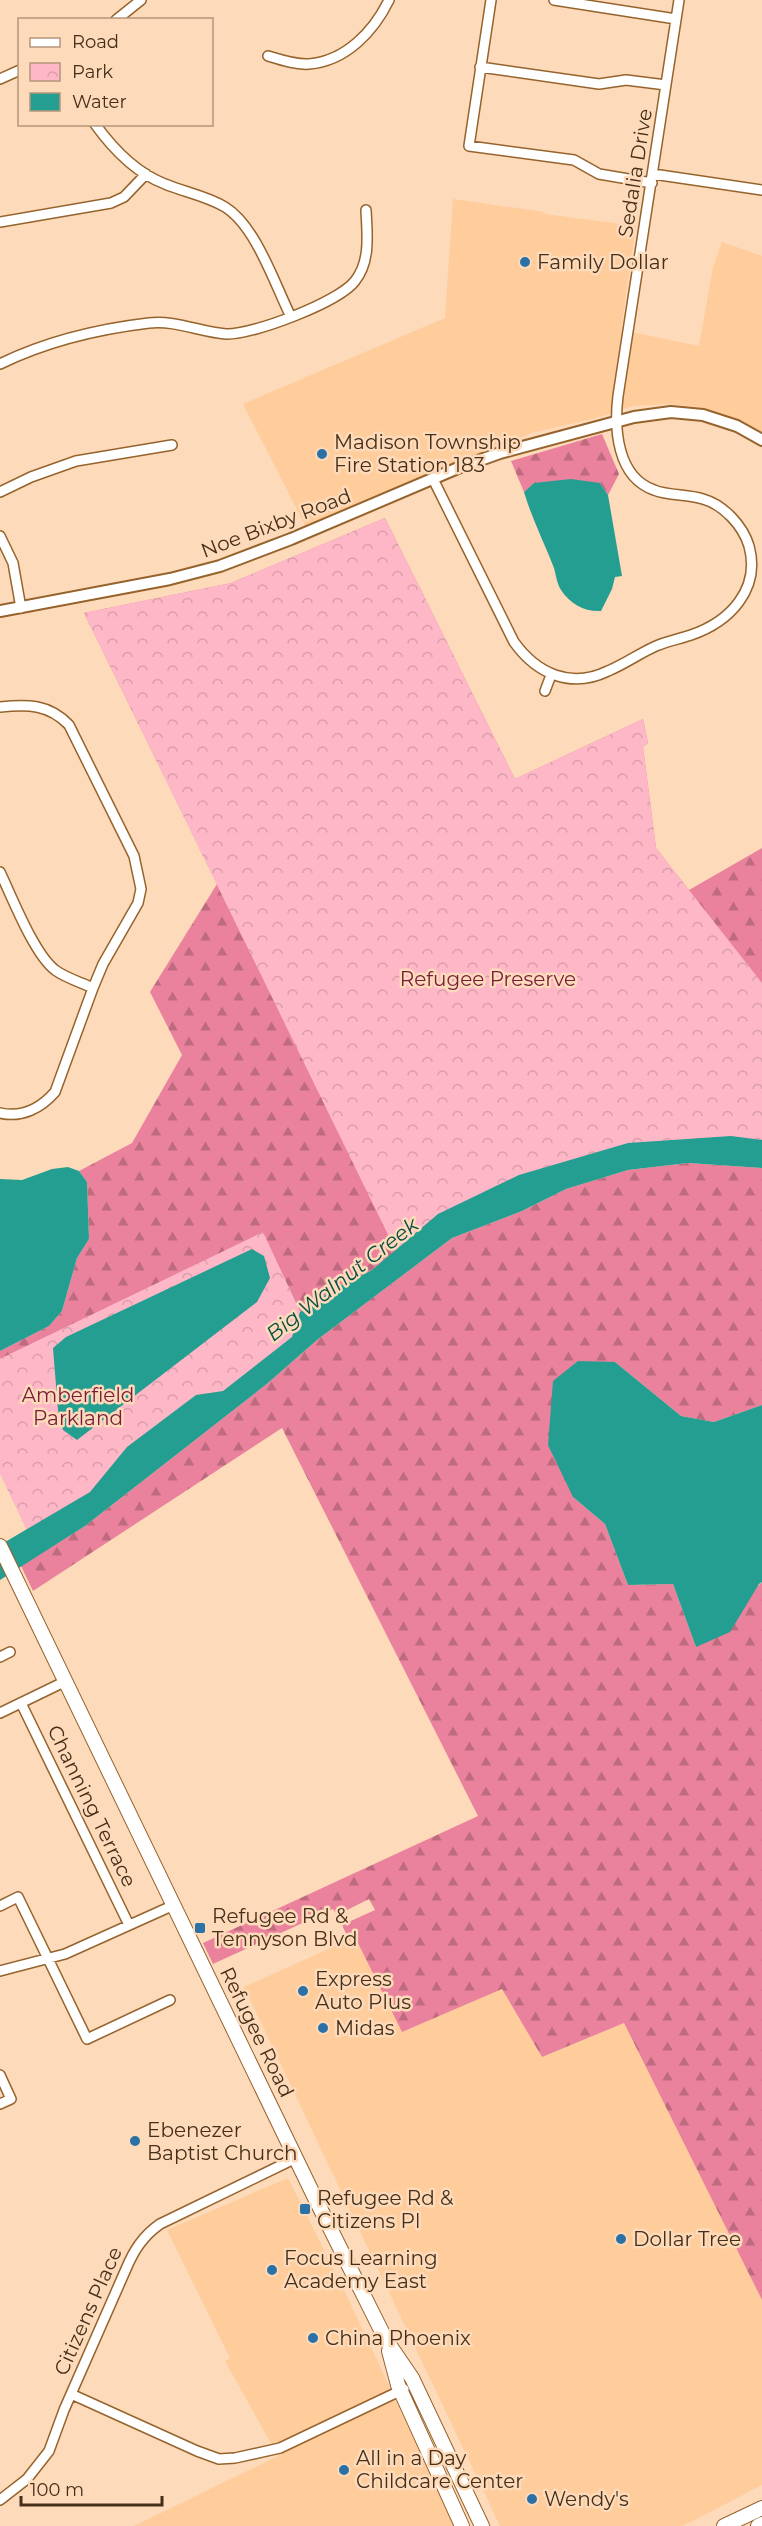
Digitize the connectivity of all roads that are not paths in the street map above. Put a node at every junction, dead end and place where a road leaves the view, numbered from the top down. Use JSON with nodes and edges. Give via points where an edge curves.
{"nodes":[{"id":1,"x":141,"y":0,"type":"edge"},
{"id":2,"x":389,"y":0,"type":"edge"},
{"id":3,"x":491,"y":0,"type":"edge"},
{"id":4,"x":554,"y":0,"type":"edge"},
{"id":5,"x":679,"y":0,"type":"edge"},
{"id":6,"x":118,"y":18,"type":"edge"},
{"id":7,"x":676,"y":19,"type":"junction"},
{"id":8,"x":268,"y":56,"type":"dead end"},
{"id":9,"x":480,"y":67,"type":"junction"},
{"id":10,"x":18,"y":71,"type":"edge"},
{"id":11,"x":0,"y":79,"type":"edge"},
{"id":12,"x":666,"y":85,"type":"junction"},
{"id":13,"x":97,"y":126,"type":"edge"},
{"id":14,"x":146,"y":174,"type":"junction"},
{"id":15,"x":653,"y":178,"type":"junction"},
{"id":16,"x":762,"y":190,"type":"edge"},
{"id":17,"x":366,"y":210,"type":"dead end"},
{"id":18,"x":0,"y":222,"type":"edge"},
{"id":19,"x":291,"y":317,"type":"junction"},
{"id":20,"x":0,"y":364,"type":"edge"},
{"id":21,"x":616,"y":423,"type":"junction"},
{"id":22,"x":762,"y":440,"type":"edge"},
{"id":23,"x":172,"y":445,"type":"dead end"},
{"id":24,"x":433,"y":479,"type":"junction"},
{"id":25,"x":0,"y":492,"type":"edge"},
{"id":26,"x":0,"y":536,"type":"edge"},
{"id":27,"x":21,"y":608,"type":"junction"},
{"id":28,"x":0,"y":611,"type":"edge"},
{"id":29,"x":551,"y":675,"type":"junction"},
{"id":30,"x":545,"y":691,"type":"dead end"},
{"id":31,"x":0,"y":706,"type":"edge"},
{"id":32,"x":0,"y":872,"type":"edge"},
{"id":33,"x":93,"y":988,"type":"junction"},
{"id":34,"x":0,"y":1113,"type":"edge"},
{"id":35,"x":0,"y":1546,"type":"edge"},
{"id":36,"x":10,"y":1652,"type":"dead end"},
{"id":37,"x":0,"y":1656,"type":"edge"},
{"id":38,"x":66,"y":1681,"type":"junction"},
{"id":39,"x":21,"y":1703,"type":"junction"},
{"id":40,"x":0,"y":1713,"type":"edge"},
{"id":41,"x":174,"y":1905,"type":"junction"},
{"id":42,"x":0,"y":1906,"type":"edge"},
{"id":43,"x":129,"y":1925,"type":"junction"},
{"id":44,"x":49,"y":1959,"type":"junction"},
{"id":45,"x":0,"y":1971,"type":"edge"},
{"id":46,"x":170,"y":2000,"type":"dead end"},
{"id":47,"x":0,"y":2075,"type":"edge"},
{"id":48,"x":0,"y":2104,"type":"edge"},
{"id":49,"x":296,"y":2158,"type":"junction"},
{"id":50,"x":386,"y":2340,"type":"junction"},
{"id":51,"x":414,"y":2385,"type":"junction"},
{"id":52,"x":400,"y":2391,"type":"junction"},
{"id":53,"x":70,"y":2394,"type":"junction"},
{"id":54,"x":0,"y":2500,"type":"edge"},
{"id":55,"x":762,"y":2508,"type":"edge"},
{"id":56,"x":762,"y":2524,"type":"edge"},
{"id":57,"x":462,"y":2526,"type":"edge"},
{"id":58,"x":482,"y":2526,"type":"edge"},
{"id":59,"x":724,"y":2526,"type":"edge"},
{"id":60,"x":758,"y":2526,"type":"edge"}],
"edges":[{"from":1,"to":6,"type":"street"},
{"from":2,"to":8,"type":"street","via":[[374,26],[333,58],[309,64]]},
{"from":3,"to":9,"type":"street"},
{"from":4,"to":7,"type":"street"},
{"from":5,"to":7,"type":"street","name":"Sedalia Drive"},
{"from":7,"to":12,"type":"street","name":"Sedalia Drive"},
{"from":9,"to":12,"type":"street","via":[[599,84],[626,80]]},
{"from":9,"to":15,"type":"street","via":[[469,146],[574,160],[599,174]]},
{"from":10,"to":11,"type":"street"},
{"from":12,"to":15,"type":"street","name":"Sedalia Drive"},
{"from":13,"to":14,"type":"street"},
{"from":14,"to":18,"type":"street","via":[[124,197],[111,203]]},
{"from":14,"to":19,"type":"street","via":[[226,208],[241,222]]},
{"from":15,"to":16,"type":"street"},
{"from":15,"to":21,"type":"street","name":"Sedalia Drive"},
{"from":17,"to":19,"type":"street","via":[[366,256],[355,281],[345,291]]},
{"from":19,"to":20,"type":"street","via":[[243,334],[152,323],[82,333]]},
{"from":21,"to":22,"type":"street","name":"Noe Bixby Road","via":[[660,413],[703,415],[737,426]]},
{"from":21,"to":24,"type":"street","name":"Noe Bixby Road","via":[[500,453]]},
{"from":21,"to":29,"type":"street","name":"Sedalia Drive","via":[[625,463],[636,480],[652,490],[703,499],[735,520],[749,545],[749,584],[728,616],[703,630],[655,646],[598,676],[565,679]]},
{"from":23,"to":25,"type":"street","via":[[53,467]]},
{"from":24,"to":27,"type":"street","name":"Noe Bixby Road","via":[[219,566]]},
{"from":24,"to":29,"type":"street","via":[[511,636],[530,662]]},
{"from":26,"to":27,"type":"street","via":[[13,563]]},
{"from":27,"to":28,"type":"street","name":"Noe Bixby Road"},
{"from":29,"to":30,"type":"street"},
{"from":31,"to":33,"type":"street","via":[[33,705],[61,717],[75,734],[134,856],[140,881],[138,903]]},
{"from":32,"to":33,"type":"street","via":[[49,964]]},
{"from":33,"to":34,"type":"street","via":[[55,1092],[35,1109]]},
{"from":35,"to":38,"type":"main road","name":"Refugee Road"},
{"from":36,"to":37,"type":"street"},
{"from":38,"to":39,"type":"street"},
{"from":38,"to":41,"type":"main road","name":"Refugee Road"},
{"from":39,"to":40,"type":"street"},
{"from":39,"to":43,"type":"street","name":"Channing Terrace"},
{"from":41,"to":43,"type":"street"},
{"from":41,"to":49,"type":"main road","name":"Refugee Road"},
{"from":42,"to":44,"type":"street","via":[[18,1897]]},
{"from":43,"to":44,"type":"street"},
{"from":44,"to":45,"type":"street"},
{"from":44,"to":46,"type":"street","via":[[87,2039]]},
{"from":47,"to":48,"type":"street","via":[[11,2099]]},
{"from":49,"to":50,"type":"main road","name":"Refugee Road"},
{"from":49,"to":53,"type":"street","name":"Citizens Place","via":[[146,2234],[130,2259]]},
{"from":50,"to":51,"type":"main road","name":"Refugee Road"},
{"from":50,"to":52,"type":"main road","name":"Refugee Road"},
{"from":51,"to":52,"type":"street","name":"Citizens Place"},
{"from":51,"to":58,"type":"main road","name":"Refugee Road"},
{"from":52,"to":53,"type":"street","name":"Citizens Place","via":[[283,2446],[219,2459]]},
{"from":52,"to":57,"type":"main road","name":"Refugee Road"},
{"from":53,"to":54,"type":"street","name":"Citizens Place","via":[[49,2451],[27,2479]]},
{"from":55,"to":59,"type":"main road"},
{"from":56,"to":60,"type":"main road"}]}
